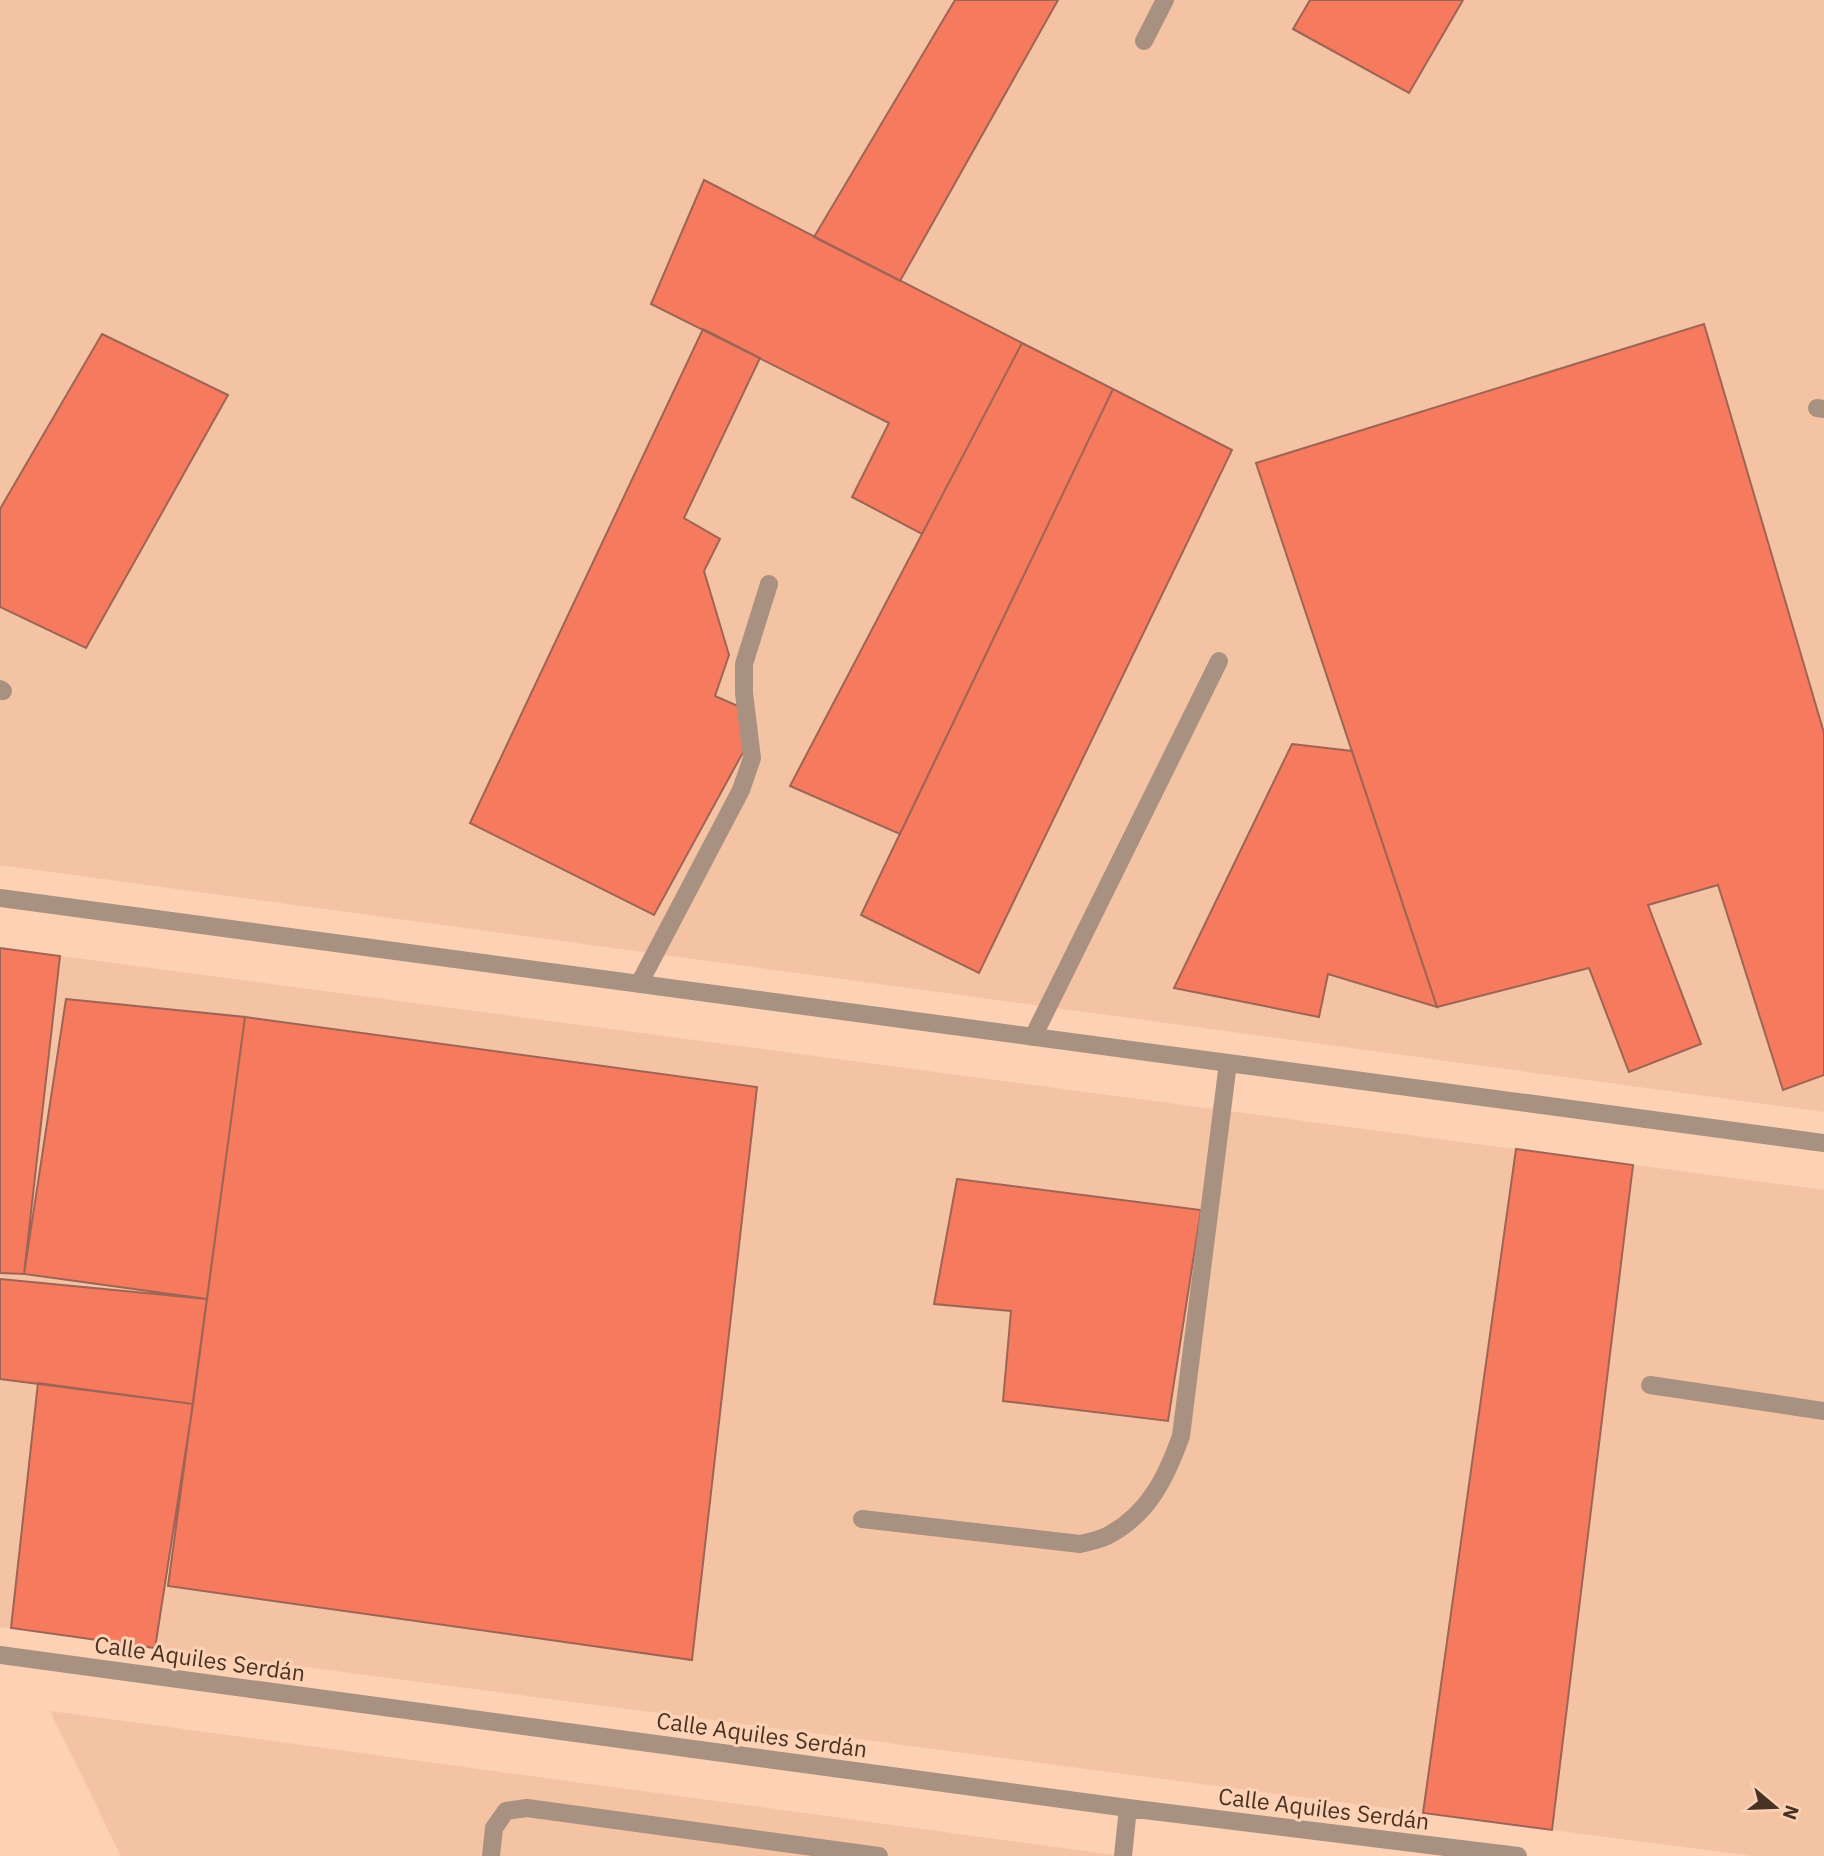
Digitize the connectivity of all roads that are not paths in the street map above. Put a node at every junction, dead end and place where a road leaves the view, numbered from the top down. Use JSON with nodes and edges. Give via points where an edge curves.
{"nodes":[{"id":1,"x":1165,"y":0,"type":"edge"},
{"id":2,"x":1144,"y":41,"type":"dead end"},
{"id":3,"x":769,"y":584,"type":"dead end"},
{"id":4,"x":1219,"y":661,"type":"dead end"},
{"id":5,"x":0,"y":898,"type":"edge"},
{"id":6,"x":639,"y":984,"type":"junction"},
{"id":7,"x":1033,"y":1037,"type":"junction"},
{"id":8,"x":1228,"y":1063,"type":"junction"},
{"id":9,"x":1824,"y":1143,"type":"edge"},
{"id":10,"x":1650,"y":1385,"type":"dead end"},
{"id":11,"x":1824,"y":1411,"type":"edge"},
{"id":12,"x":862,"y":1519,"type":"dead end"},
{"id":13,"x":0,"y":1656,"type":"edge"},
{"id":14,"x":1128,"y":1808,"type":"junction"},
{"id":15,"x":491,"y":1856,"type":"edge"},
{"id":16,"x":879,"y":1856,"type":"edge"},
{"id":17,"x":1123,"y":1856,"type":"edge"},
{"id":18,"x":1518,"y":1856,"type":"edge"}],
"edges":[{"from":1,"to":2,"type":"lane"},
{"from":3,"to":6,"type":"lane","via":[[744,664],[752,758],[741,790]]},
{"from":4,"to":7,"type":"lane"},
{"from":5,"to":6,"type":"lane"},
{"from":6,"to":7,"type":"lane"},
{"from":7,"to":8,"type":"lane"},
{"from":8,"to":9,"type":"lane"},
{"from":8,"to":12,"type":"lane","via":[[1181,1436],[1154,1495],[1132,1520],[1105,1537],[1080,1544]]},
{"from":10,"to":11,"type":"lane"},
{"from":13,"to":14,"type":"lane","name":"Calle Aquiles Serdán"},
{"from":14,"to":17,"type":"lane"},
{"from":14,"to":18,"type":"lane","name":"Calle Aquiles Serdán"},
{"from":15,"to":16,"type":"lane","via":[[494,1828],[506,1811],[527,1808]]}]}
